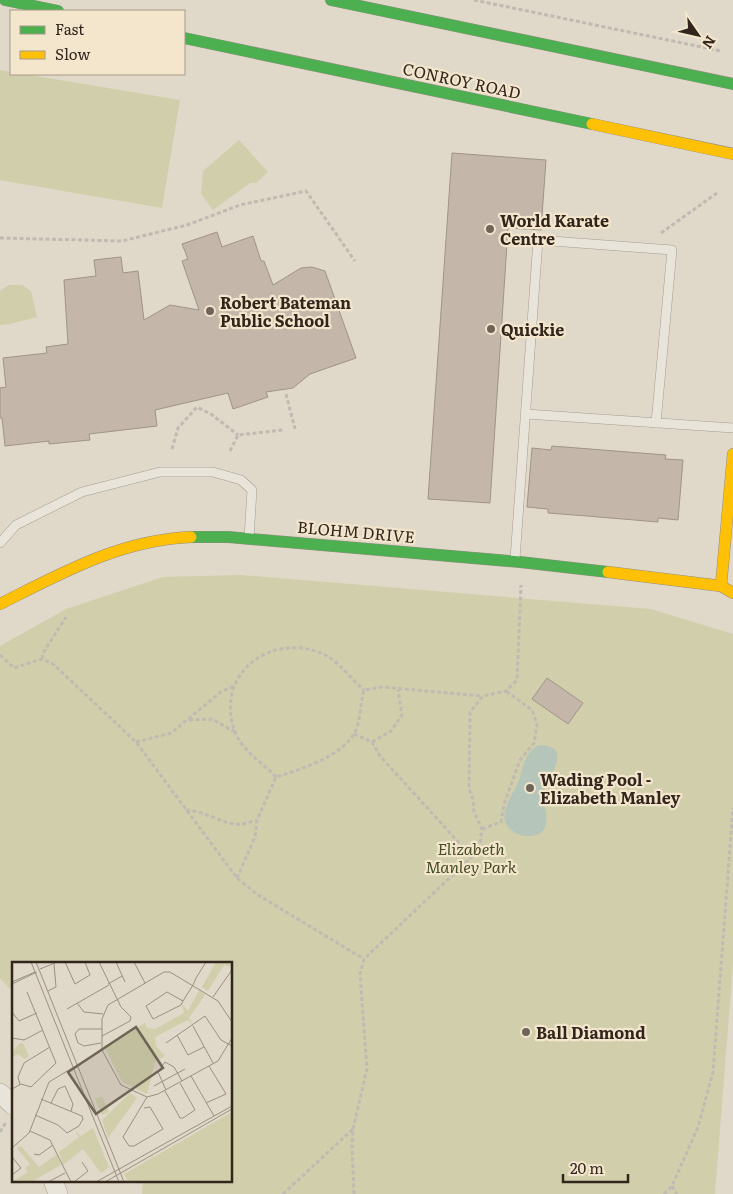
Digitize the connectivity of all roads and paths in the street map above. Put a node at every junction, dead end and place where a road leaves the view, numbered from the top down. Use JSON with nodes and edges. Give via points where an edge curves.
{"nodes":[{"id":1,"x":5,"y":0,"type":"edge"},
{"id":2,"x":331,"y":0,"type":"edge"},
{"id":3,"x":474,"y":0,"type":"edge"},
{"id":4,"x":53,"y":10,"type":"edge"},
{"id":5,"x":185,"y":38,"type":"edge"},
{"id":6,"x":721,"y":51,"type":"dead end"},
{"id":7,"x":733,"y":84,"type":"edge"},
{"id":8,"x":733,"y":154,"type":"edge"},
{"id":9,"x":717,"y":193,"type":"dead end"},
{"id":10,"x":0,"y":238,"type":"edge"},
{"id":11,"x":642,"y":247,"type":"junction"},
{"id":12,"x":355,"y":261,"type":"dead end"},
{"id":13,"x":286,"y":394,"type":"dead end"},
{"id":14,"x":526,"y":414,"type":"junction"},
{"id":15,"x":656,"y":423,"type":"junction"},
{"id":16,"x":733,"y":428,"type":"edge"},
{"id":17,"x":295,"y":429,"type":"dead end"},
{"id":18,"x":283,"y":430,"type":"dead end"},
{"id":19,"x":238,"y":435,"type":"junction"},
{"id":20,"x":172,"y":449,"type":"dead end"},
{"id":21,"x":230,"y":451,"type":"dead end"},
{"id":22,"x":733,"y":454,"type":"edge"},
{"id":23,"x":250,"y":538,"type":"junction"},
{"id":24,"x":0,"y":543,"type":"edge"},
{"id":25,"x":518,"y":562,"type":"junction"},
{"id":26,"x":721,"y":586,"type":"junction"},
{"id":27,"x":733,"y":593,"type":"edge"},
{"id":28,"x":1,"y":600,"type":"edge"},
{"id":29,"x":66,"y":618,"type":"dead end"},
{"id":30,"x":0,"y":655,"type":"edge"},
{"id":31,"x":42,"y":659,"type":"junction"},
{"id":32,"x":235,"y":686,"type":"junction"},
{"id":33,"x":364,"y":690,"type":"junction"},
{"id":34,"x":398,"y":690,"type":"junction"},
{"id":35,"x":506,"y":691,"type":"junction"},
{"id":36,"x":483,"y":696,"type":"junction"},
{"id":37,"x":188,"y":720,"type":"junction"},
{"id":38,"x":235,"y":732,"type":"junction"},
{"id":39,"x":354,"y":734,"type":"junction"},
{"id":40,"x":136,"y":742,"type":"junction"},
{"id":41,"x":372,"y":742,"type":"junction"},
{"id":42,"x":276,"y":777,"type":"junction"},
{"id":43,"x":733,"y":808,"type":"edge"},
{"id":44,"x":186,"y":810,"type":"junction"},
{"id":45,"x":257,"y":820,"type":"junction"},
{"id":46,"x":482,"y":829,"type":"junction"},
{"id":47,"x":472,"y":857,"type":"junction"},
{"id":48,"x":237,"y":878,"type":"junction"},
{"id":49,"x":364,"y":959,"type":"junction"},
{"id":50,"x":0,"y":1093,"type":"edge"},
{"id":51,"x":12,"y":1104,"type":"edge"},
{"id":52,"x":353,"y":1129,"type":"junction"},
{"id":53,"x":54,"y":1182,"type":"edge"},
{"id":54,"x":672,"y":1186,"type":"junction"},
{"id":55,"x":58,"y":1194,"type":"edge"},
{"id":56,"x":283,"y":1194,"type":"edge"},
{"id":57,"x":354,"y":1194,"type":"edge"},
{"id":58,"x":664,"y":1194,"type":"edge"},
{"id":59,"x":677,"y":1194,"type":"edge"}],
"edges":[{"from":1,"to":4,"type":"main road"},
{"from":2,"to":7,"type":"main road"},
{"from":3,"to":6,"type":"path"},
{"from":5,"to":8,"type":"main road","name":"CONROY ROAD"},
{"from":9,"to":11,"type":"path"},
{"from":10,"to":12,"type":"path","via":[[122,241],[187,225],[240,205],[306,191]]},
{"from":11,"to":14,"type":"lane","via":[[538,240]]},
{"from":11,"to":15,"type":"lane","via":[[672,250]]},
{"from":13,"to":17,"type":"path"},
{"from":14,"to":15,"type":"lane"},
{"from":14,"to":25,"type":"lane"},
{"from":15,"to":16,"type":"lane"},
{"from":18,"to":19,"type":"path"},
{"from":19,"to":20,"type":"path","via":[[197,407],[178,428]]},
{"from":19,"to":21,"type":"path"},
{"from":22,"to":26,"type":"main road"},
{"from":23,"to":24,"type":"lane","via":[[252,490],[241,480],[213,472],[160,472],[82,492],[16,525]]},
{"from":23,"to":25,"type":"main road","name":"BLOHM DRIVE"},
{"from":23,"to":28,"type":"main road","name":"BLOHM DRIVE","via":[[184,538],[141,543],[101,555]]},
{"from":25,"to":26,"type":"main road","name":"BLOHM DRIVE"},
{"from":25,"to":35,"type":"path","via":[[517,680]]},
{"from":26,"to":27,"type":"main road"},
{"from":29,"to":31,"type":"path"},
{"from":30,"to":31,"type":"path","via":[[14,668]]},
{"from":31,"to":40,"type":"path","via":[[53,664]]},
{"from":32,"to":33,"type":"path","via":[[254,659],[272,649],[290,648],[323,654]]},
{"from":32,"to":37,"type":"path","via":[[221,692]]},
{"from":32,"to":38,"type":"path","via":[[230,705]]},
{"from":33,"to":34,"type":"path","via":[[382,687]]},
{"from":33,"to":39,"type":"path"},
{"from":34,"to":36,"type":"path"},
{"from":34,"to":41,"type":"path","via":[[402,715],[391,731]]},
{"from":35,"to":36,"type":"path"},
{"from":35,"to":46,"type":"path","via":[[532,710],[537,725],[534,743],[520,760],[500,822]]},
{"from":36,"to":46,"type":"path","via":[[470,712],[468,770],[474,812]]},
{"from":37,"to":38,"type":"path","via":[[212,719]]},
{"from":37,"to":40,"type":"path","via":[[171,733]]},
{"from":38,"to":42,"type":"path","via":[[244,749]]},
{"from":39,"to":41,"type":"path"},
{"from":39,"to":42,"type":"path","via":[[320,762]]},
{"from":40,"to":44,"type":"path"},
{"from":41,"to":47,"type":"path","via":[[380,756]]},
{"from":42,"to":45,"type":"path"},
{"from":43,"to":54,"type":"path","via":[[712,1072],[698,1127]]},
{"from":44,"to":45,"type":"path","via":[[208,814],[228,823]]},
{"from":44,"to":48,"type":"path"},
{"from":45,"to":48,"type":"path","via":[[255,837]]},
{"from":46,"to":47,"type":"path","via":[[479,850]]},
{"from":47,"to":49,"type":"path"},
{"from":48,"to":49,"type":"path"},
{"from":49,"to":52,"type":"path","via":[[360,974],[367,1068]]},
{"from":50,"to":51,"type":"street"},
{"from":52,"to":56,"type":"path"},
{"from":52,"to":57,"type":"path"},
{"from":53,"to":55,"type":"street"},
{"from":54,"to":58,"type":"path"},
{"from":54,"to":59,"type":"path"}]}
